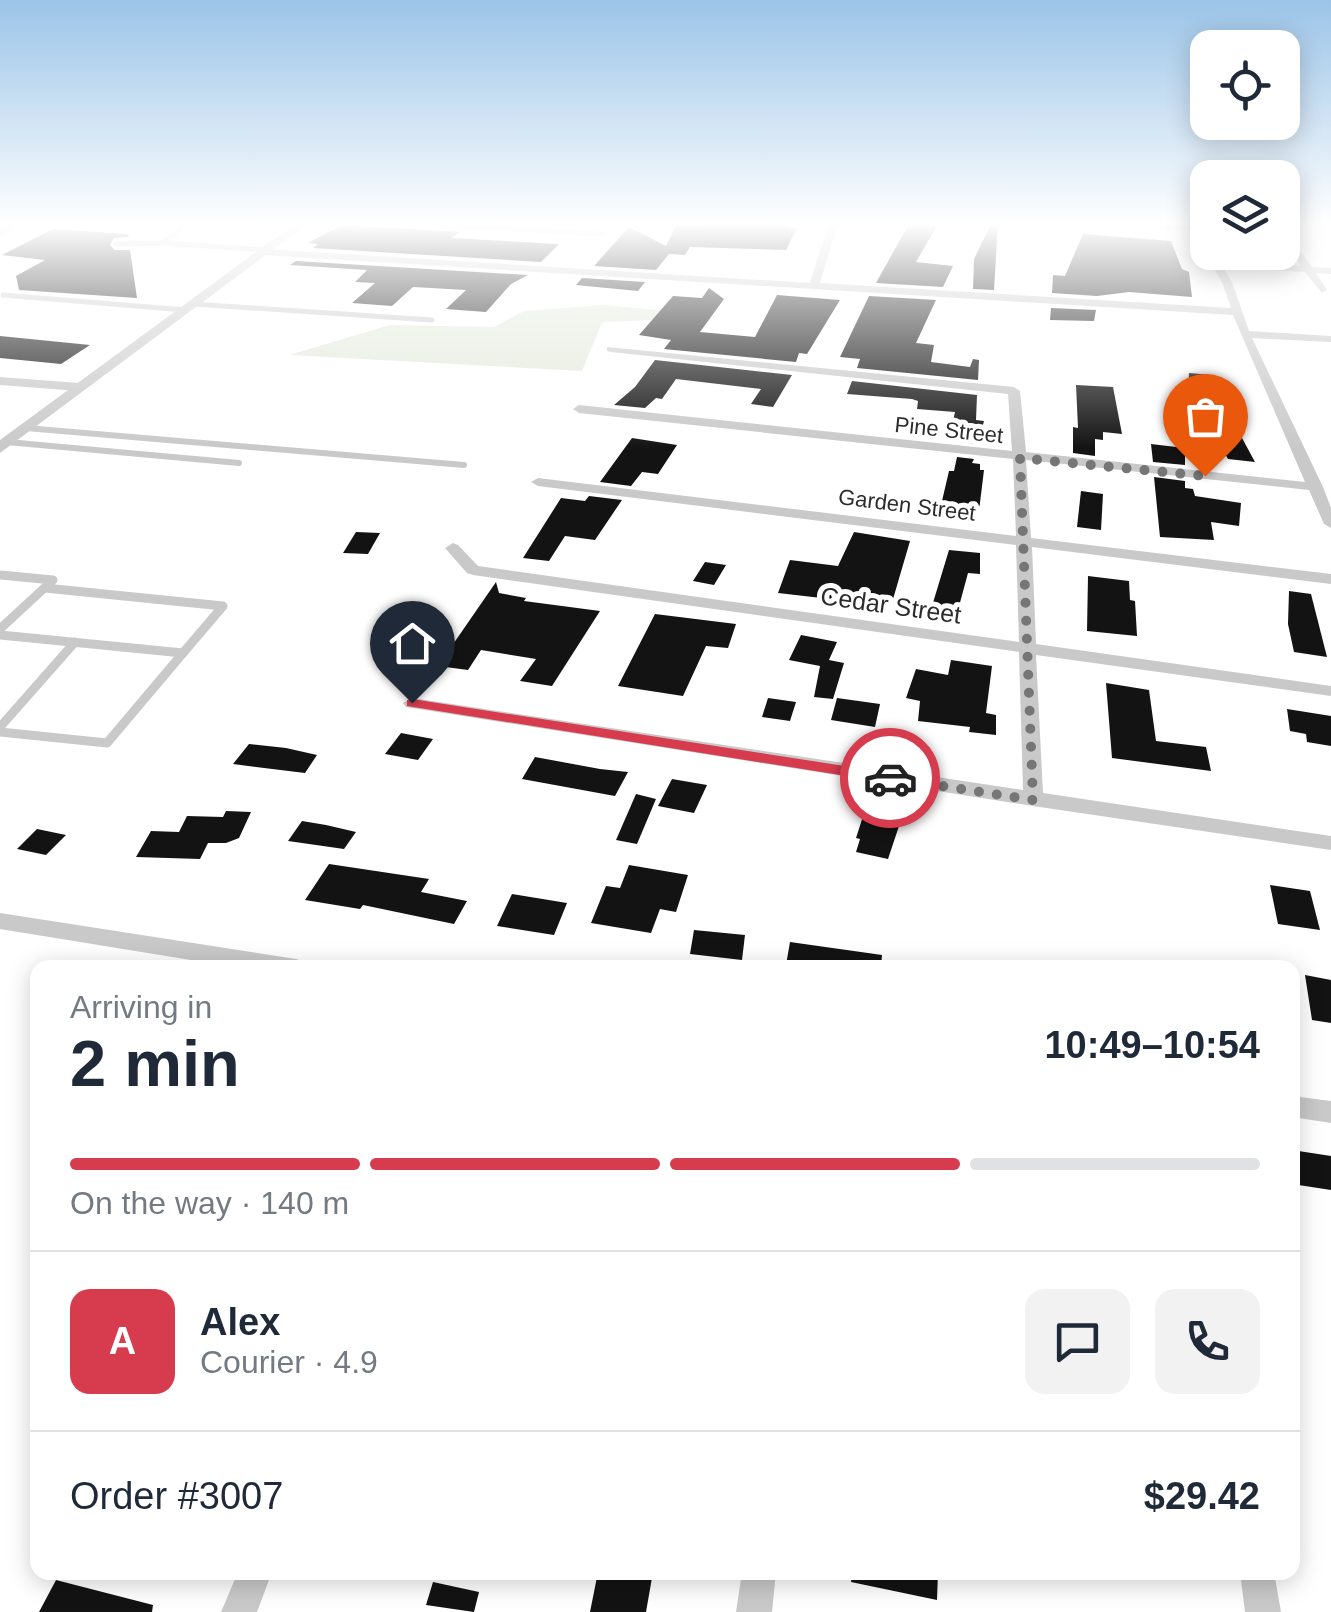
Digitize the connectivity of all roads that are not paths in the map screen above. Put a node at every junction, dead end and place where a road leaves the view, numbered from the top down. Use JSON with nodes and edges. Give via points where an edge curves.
{"nodes":[{"id":1,"x":38,"y":297,"type":"edge"},
{"id":2,"x":202,"y":297,"type":"edge"},
{"id":3,"x":997,"y":297,"type":"edge"},
{"id":4,"x":1233,"y":297,"type":"edge"},
{"id":5,"x":189,"y":307,"type":"junction"},
{"id":6,"x":1237,"y":312,"type":"junction"},
{"id":7,"x":432,"y":320,"type":"dead end"},
{"id":8,"x":1245,"y":334,"type":"junction"},
{"id":9,"x":1331,"y":339,"type":"edge"},
{"id":10,"x":611,"y":349,"type":"dead end"},
{"id":11,"x":0,"y":381,"type":"edge"},
{"id":12,"x":79,"y":387,"type":"junction"},
{"id":13,"x":579,"y":409,"type":"dead end"},
{"id":14,"x":26,"y":428,"type":"junction"},
{"id":15,"x":4,"y":445,"type":"edge"},
{"id":16,"x":1020,"y":458,"type":"junction"},
{"id":17,"x":239,"y":462,"type":"dead end"},
{"id":18,"x":464,"y":465,"type":"dead end"},
{"id":19,"x":538,"y":482,"type":"dead end"},
{"id":20,"x":1316,"y":487,"type":"junction"},
{"id":21,"x":1331,"y":524,"type":"edge"},
{"id":22,"x":1026,"y":542,"type":"junction"},
{"id":23,"x":453,"y":548,"type":"dead end"},
{"id":24,"x":0,"y":575,"type":"edge"},
{"id":25,"x":1331,"y":579,"type":"edge"},
{"id":26,"x":44,"y":588,"type":"junction"},
{"id":27,"x":0,"y":632,"type":"edge"},
{"id":28,"x":74,"y":642,"type":"junction"},
{"id":29,"x":1025,"y":649,"type":"junction"},
{"id":30,"x":183,"y":653,"type":"junction"},
{"id":31,"x":1331,"y":691,"type":"edge"},
{"id":32,"x":412,"y":703,"type":"dead end"},
{"id":33,"x":0,"y":730,"type":"edge"},
{"id":34,"x":1033,"y":800,"type":"junction"},
{"id":35,"x":1331,"y":843,"type":"edge"},
{"id":36,"x":0,"y":921,"type":"edge"},
{"id":37,"x":246,"y":960,"type":"edge"},
{"id":38,"x":1300,"y":1107,"type":"edge"},
{"id":39,"x":1331,"y":1112,"type":"edge"},
{"id":40,"x":251,"y":1580,"type":"edge"},
{"id":41,"x":758,"y":1580,"type":"edge"},
{"id":42,"x":1258,"y":1580,"type":"edge"},
{"id":43,"x":239,"y":1612,"type":"edge"},
{"id":44,"x":754,"y":1612,"type":"edge"},
{"id":45,"x":1264,"y":1612,"type":"edge"}],
"edges":[{"from":1,"to":5,"type":"lane"},
{"from":2,"to":5,"type":"street"},
{"from":3,"to":6,"type":"street"},
{"from":4,"to":6,"type":"street"},
{"from":5,"to":7,"type":"lane"},
{"from":5,"to":12,"type":"street"},
{"from":6,"to":8,"type":"street"},
{"from":8,"to":9,"type":"street"},
{"from":8,"to":20,"type":"street"},
{"from":10,"to":16,"type":"street","via":[[1014,392]]},
{"from":11,"to":12,"type":"street"},
{"from":12,"to":14,"type":"street"},
{"from":13,"to":16,"type":"street","name":"Pine Street"},
{"from":14,"to":15,"type":"street"},
{"from":14,"to":18,"type":"lane"},
{"from":15,"to":17,"type":"lane"},
{"from":16,"to":20,"type":"street","name":"Pine Street"},
{"from":16,"to":22,"type":"street"},
{"from":19,"to":22,"type":"street","name":"Garden Street"},
{"from":20,"to":21,"type":"street"},
{"from":22,"to":25,"type":"street","name":"Garden Street"},
{"from":22,"to":29,"type":"street"},
{"from":23,"to":29,"type":"street","name":"Cedar Street","via":[[473,570]]},
{"from":24,"to":26,"type":"lane","via":[[54,580]]},
{"from":26,"to":27,"type":"lane"},
{"from":26,"to":30,"type":"lane","via":[[223,606]]},
{"from":27,"to":28,"type":"lane"},
{"from":28,"to":30,"type":"lane"},
{"from":28,"to":33,"type":"lane"},
{"from":29,"to":31,"type":"street","name":"Cedar Street"},
{"from":29,"to":34,"type":"street"},
{"from":30,"to":33,"type":"lane","via":[[107,743]]},
{"from":32,"to":34,"type":"street"},
{"from":34,"to":35,"type":"street"},
{"from":36,"to":37,"type":"street"},
{"from":38,"to":39,"type":"street"},
{"from":40,"to":43,"type":"street"},
{"from":41,"to":44,"type":"street"},
{"from":42,"to":45,"type":"street"}]}
